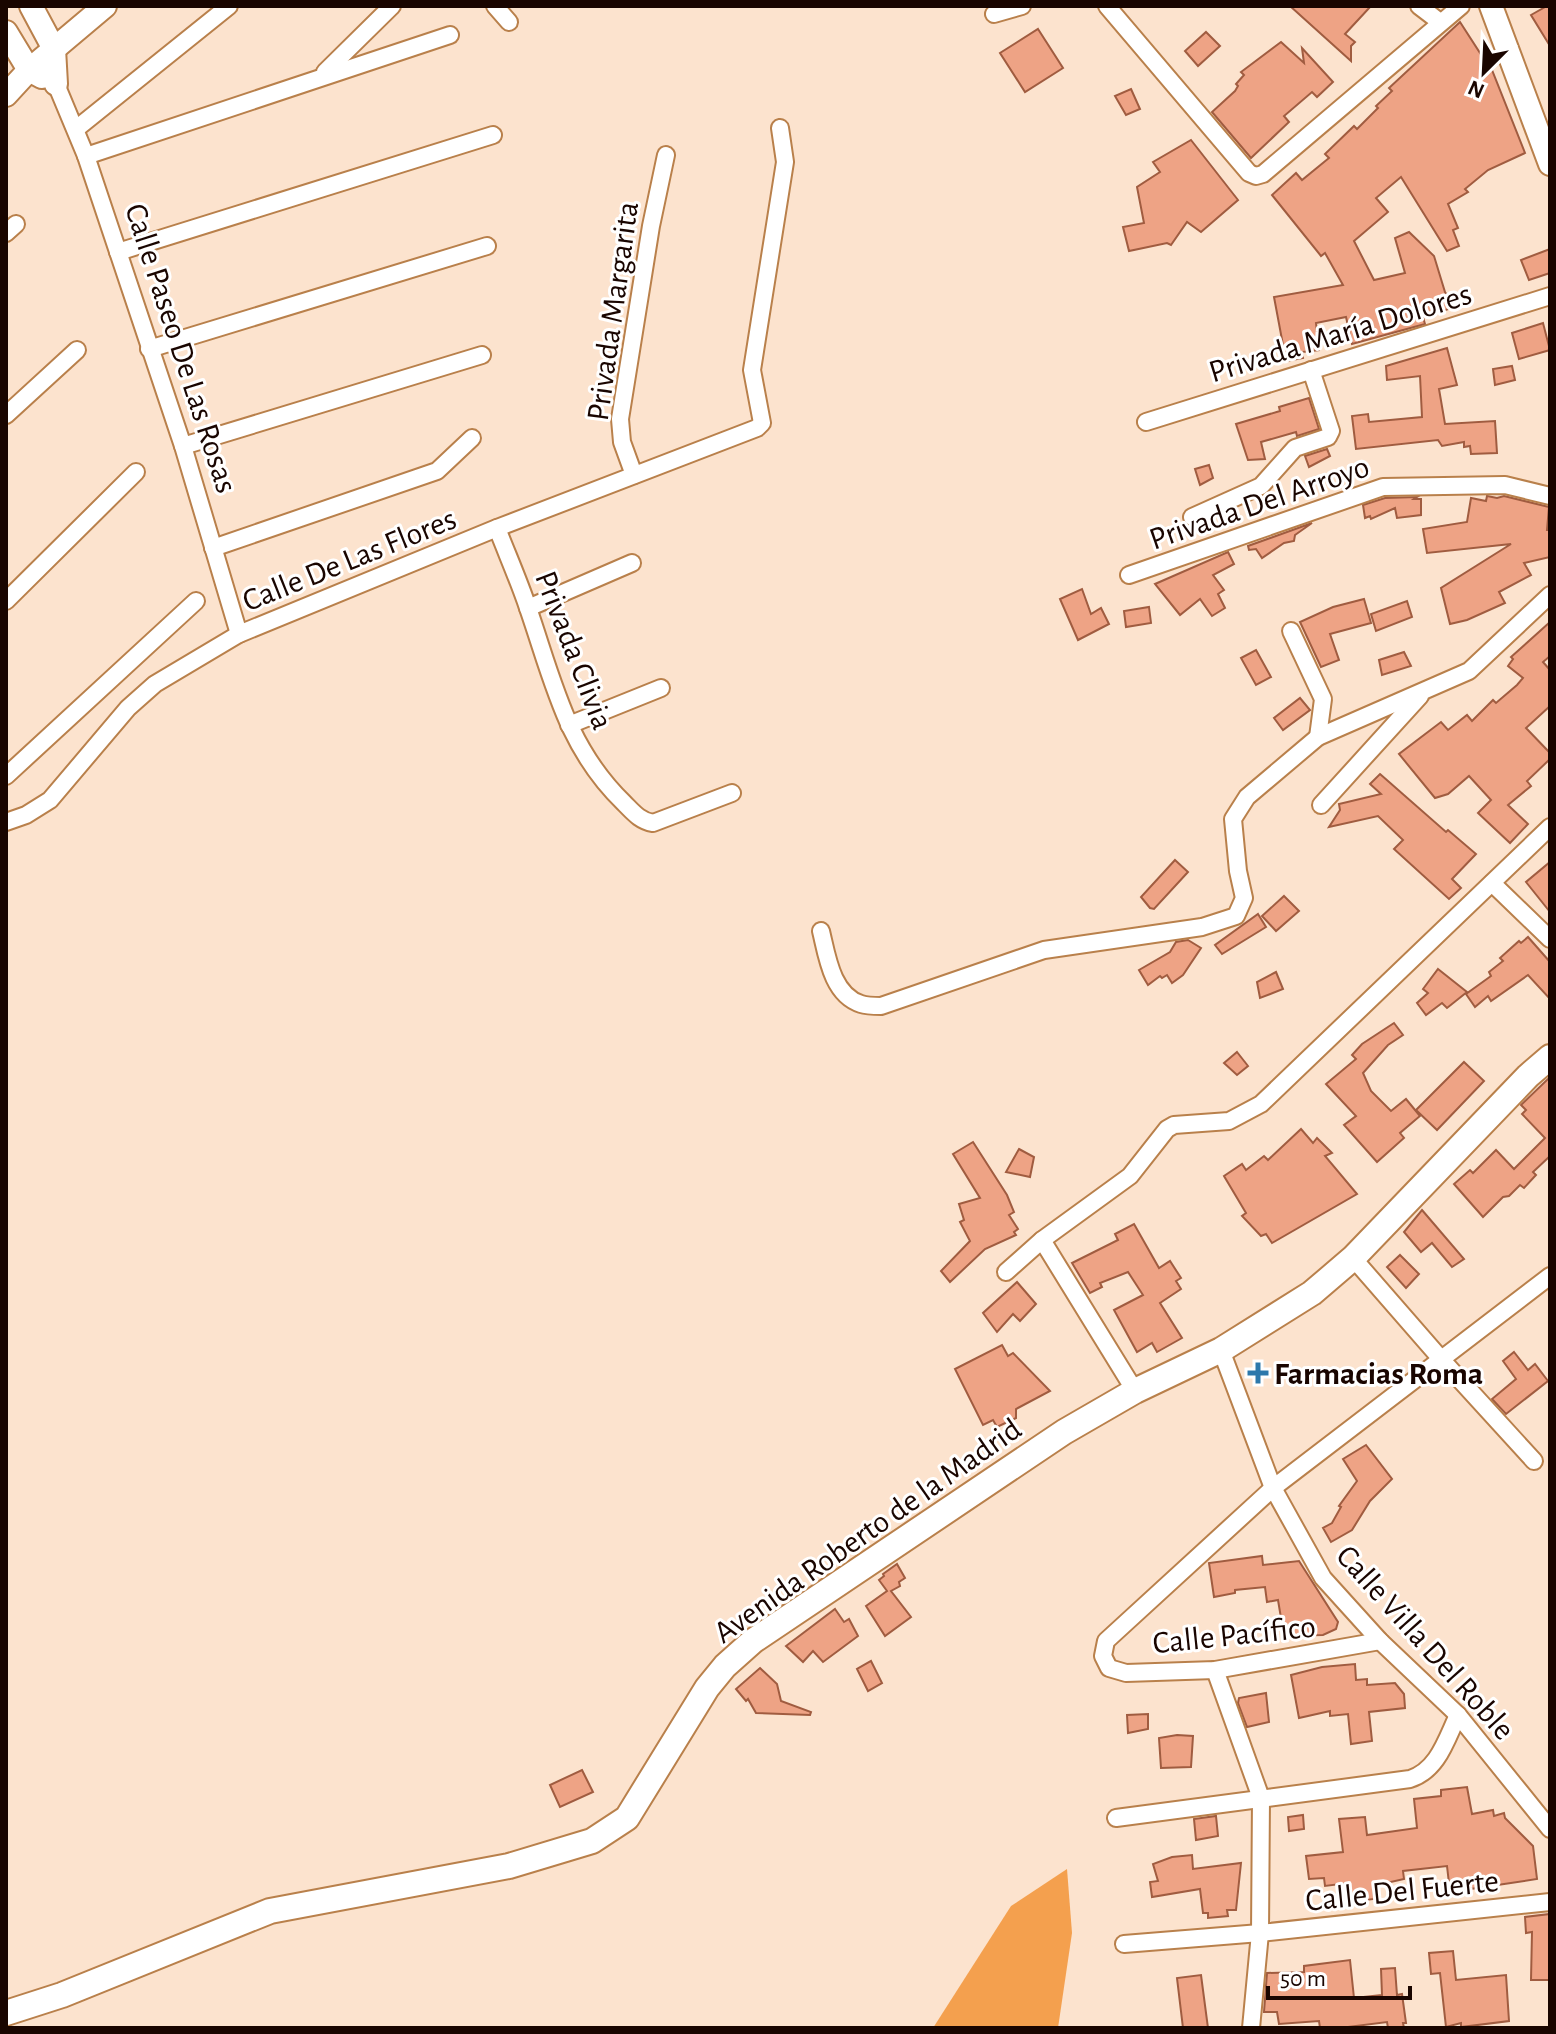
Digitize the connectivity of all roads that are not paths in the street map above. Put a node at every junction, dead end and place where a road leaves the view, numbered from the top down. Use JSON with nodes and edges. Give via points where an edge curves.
{"nodes":[{"id":1,"x":31,"y":6,"type":"edge"},
{"id":2,"x":105,"y":6,"type":"edge"},
{"id":3,"x":229,"y":6,"type":"edge"},
{"id":4,"x":392,"y":6,"type":"edge"},
{"id":5,"x":495,"y":6,"type":"edge"},
{"id":6,"x":1022,"y":6,"type":"edge"},
{"id":7,"x":1107,"y":6,"type":"edge"},
{"id":8,"x":1419,"y":6,"type":"edge"},
{"id":9,"x":1461,"y":6,"type":"edge"},
{"id":10,"x":1491,"y":6,"type":"edge"},
{"id":11,"x":994,"y":14,"type":"dead end"},
{"id":12,"x":509,"y":22,"type":"dead end"},
{"id":13,"x":1440,"y":22,"type":"junction"},
{"id":14,"x":6,"y":32,"type":"edge"},
{"id":15,"x":450,"y":35,"type":"dead end"},
{"id":16,"x":54,"y":49,"type":"junction"},
{"id":17,"x":29,"y":70,"type":"junction"},
{"id":18,"x":321,"y":76,"type":"junction"},
{"id":19,"x":56,"y":84,"type":"junction"},
{"id":20,"x":6,"y":95,"type":"edge"},
{"id":21,"x":780,"y":128,"type":"dead end"},
{"id":22,"x":76,"y":129,"type":"junction"},
{"id":23,"x":493,"y":135,"type":"dead end"},
{"id":24,"x":666,"y":155,"type":"dead end"},
{"id":25,"x":86,"y":156,"type":"junction"},
{"id":26,"x":1550,"y":164,"type":"edge"},
{"id":27,"x":487,"y":246,"type":"dead end"},
{"id":28,"x":118,"y":252,"type":"junction"},
{"id":29,"x":1550,"y":296,"type":"edge"},
{"id":30,"x":149,"y":349,"type":"junction"},
{"id":31,"x":77,"y":350,"type":"dead end"},
{"id":32,"x":482,"y":355,"type":"dead end"},
{"id":33,"x":1311,"y":370,"type":"junction"},
{"id":34,"x":6,"y":415,"type":"edge"},
{"id":35,"x":1146,"y":422,"type":"dead end"},
{"id":36,"x":472,"y":438,"type":"dead end"},
{"id":37,"x":183,"y":446,"type":"junction"},
{"id":38,"x":136,"y":472,"type":"dead end"},
{"id":39,"x":634,"y":475,"type":"junction"},
{"id":40,"x":1550,"y":496,"type":"edge"},
{"id":41,"x":1192,"y":517,"type":"dead end"},
{"id":42,"x":497,"y":528,"type":"junction"},
{"id":43,"x":213,"y":548,"type":"junction"},
{"id":44,"x":632,"y":563,"type":"dead end"},
{"id":45,"x":1129,"y":575,"type":"dead end"},
{"id":46,"x":1550,"y":595,"type":"edge"},
{"id":47,"x":6,"y":601,"type":"edge"},
{"id":48,"x":196,"y":601,"type":"dead end"},
{"id":49,"x":528,"y":608,"type":"junction"},
{"id":50,"x":1291,"y":631,"type":"dead end"},
{"id":51,"x":239,"y":634,"type":"junction"},
{"id":52,"x":661,"y":688,"type":"dead end"},
{"id":53,"x":1425,"y":691,"type":"junction"},
{"id":54,"x":569,"y":725,"type":"junction"},
{"id":55,"x":1318,"y":737,"type":"junction"},
{"id":56,"x":6,"y":776,"type":"edge"},
{"id":57,"x":732,"y":793,"type":"dead end"},
{"id":58,"x":1321,"y":805,"type":"dead end"},
{"id":59,"x":6,"y":822,"type":"edge"},
{"id":60,"x":1550,"y":827,"type":"edge"},
{"id":61,"x":1492,"y":883,"type":"junction"},
{"id":62,"x":821,"y":931,"type":"dead end"},
{"id":63,"x":1550,"y":939,"type":"edge"},
{"id":64,"x":1550,"y":1057,"type":"edge"},
{"id":65,"x":1042,"y":1240,"type":"junction"},
{"id":66,"x":1353,"y":1258,"type":"junction"},
{"id":67,"x":1006,"y":1272,"type":"dead end"},
{"id":68,"x":1550,"y":1276,"type":"edge"},
{"id":69,"x":1221,"y":1350,"type":"junction"},
{"id":70,"x":1441,"y":1359,"type":"junction"},
{"id":71,"x":1135,"y":1391,"type":"junction"},
{"id":72,"x":1534,"y":1461,"type":"dead end"},
{"id":73,"x":1273,"y":1488,"type":"junction"},
{"id":74,"x":1380,"y":1641,"type":"junction"},
{"id":75,"x":1215,"y":1670,"type":"junction"},
{"id":76,"x":1458,"y":1715,"type":"junction"},
{"id":77,"x":1261,"y":1798,"type":"junction"},
{"id":78,"x":1116,"y":1818,"type":"dead end"},
{"id":79,"x":1550,"y":1829,"type":"edge"},
{"id":80,"x":1550,"y":1902,"type":"edge"},
{"id":81,"x":1260,"y":1933,"type":"junction"},
{"id":82,"x":1124,"y":1944,"type":"dead end"},
{"id":83,"x":6,"y":2013,"type":"edge"},
{"id":84,"x":1251,"y":2028,"type":"edge"}],
"edges":[{"from":1,"to":16,"type":"street","name":"Calle Paseo De Las Rosas"},
{"from":2,"to":16,"type":"street"},
{"from":3,"to":22,"type":"street"},
{"from":4,"to":18,"type":"street"},
{"from":5,"to":12,"type":"street"},
{"from":6,"to":11,"type":"street"},
{"from":7,"to":13,"type":"street","via":[[1256,176]]},
{"from":8,"to":13,"type":"street"},
{"from":9,"to":13,"type":"street"},
{"from":10,"to":26,"type":"street"},
{"from":14,"to":17,"type":"street"},
{"from":15,"to":18,"type":"street"},
{"from":16,"to":17,"type":"street"},
{"from":16,"to":19,"type":"street","name":"Calle Paseo De Las Rosas"},
{"from":17,"to":19,"type":"street"},
{"from":17,"to":20,"type":"street"},
{"from":18,"to":25,"type":"street"},
{"from":19,"to":22,"type":"street","name":"Calle Paseo De Las Rosas"},
{"from":21,"to":39,"type":"street","name":"Calle De Las Flores","via":[[785,162],[752,370],[762,423]]},
{"from":22,"to":25,"type":"street","name":"Calle Paseo De Las Rosas"},
{"from":23,"to":28,"type":"street"},
{"from":24,"to":39,"type":"street","name":"Privada Margarita","via":[[620,419]]},
{"from":25,"to":28,"type":"street","name":"Calle Paseo De Las Rosas"},
{"from":27,"to":30,"type":"street"},
{"from":28,"to":30,"type":"street","name":"Calle Paseo De Las Rosas"},
{"from":29,"to":33,"type":"street","name":"Privada María Dolores"},
{"from":30,"to":37,"type":"street","name":"Calle Paseo De Las Rosas"},
{"from":31,"to":34,"type":"street"},
{"from":32,"to":37,"type":"street"},
{"from":33,"to":35,"type":"street","name":"Privada María Dolores"},
{"from":33,"to":41,"type":"street","via":[[1331,431],[1328,437],[1295,448],[1261,486]]},
{"from":36,"to":43,"type":"street","via":[[437,471]]},
{"from":37,"to":43,"type":"street","name":"Calle Paseo De Las Rosas"},
{"from":38,"to":47,"type":"street"},
{"from":39,"to":42,"type":"street","name":"Calle De Las Flores"},
{"from":40,"to":45,"type":"street","name":"Privada Del Arroyo","via":[[1505,485],[1383,487]]},
{"from":42,"to":49,"type":"street","name":"Privada Clivia"},
{"from":42,"to":51,"type":"street","name":"Calle De Las Flores"},
{"from":43,"to":51,"type":"street","name":"Calle Paseo De Las Rosas"},
{"from":44,"to":49,"type":"street"},
{"from":46,"to":53,"type":"street","via":[[1469,671]]},
{"from":48,"to":56,"type":"street"},
{"from":49,"to":54,"type":"street","name":"Privada Clivia"},
{"from":50,"to":55,"type":"street","via":[[1323,699]]},
{"from":51,"to":59,"type":"street","name":"Calle De Las Flores","via":[[155,684],[50,800]]},
{"from":52,"to":54,"type":"street"},
{"from":53,"to":55,"type":"street"},
{"from":53,"to":58,"type":"street"},
{"from":54,"to":57,"type":"street","name":"Privada Clivia","via":[[602,782],[644,822]]},
{"from":55,"to":62,"type":"street","via":[[1247,797],[1233,819],[1244,898],[1236,916],[1202,927],[1044,950],[881,1006],[860,1004],[844,994],[828,964]]},
{"from":60,"to":61,"type":"street"},
{"from":61,"to":63,"type":"street"},
{"from":61,"to":65,"type":"street","via":[[1261,1104],[1229,1121],[1167,1129],[1130,1176]]},
{"from":64,"to":66,"type":"main road","name":"Avenida Roberto de la Madrid"},
{"from":65,"to":67,"type":"street"},
{"from":65,"to":71,"type":"street"},
{"from":66,"to":69,"type":"main road","name":"Avenida Roberto de la Madrid","via":[[1312,1293]]},
{"from":66,"to":70,"type":"street"},
{"from":68,"to":70,"type":"street","name":"Calle Pacífico"},
{"from":69,"to":71,"type":"main road","name":"Avenida Roberto de la Madrid"},
{"from":69,"to":73,"type":"street","name":"Calle Villa Del Roble"},
{"from":70,"to":72,"type":"street"},
{"from":70,"to":73,"type":"street","name":"Calle Pacífico"},
{"from":71,"to":83,"type":"main road","name":"Avenida Roberto de la Madrid","via":[[1064,1432],[753,1641],[707,1688],[627,1818],[592,1841],[509,1866],[270,1911]]},
{"from":73,"to":74,"type":"street","name":"Calle Villa Del Roble","via":[[1323,1578]]},
{"from":73,"to":75,"type":"street","name":"Calle Pacífico","via":[[1106,1641],[1103,1656],[1109,1668],[1126,1673]]},
{"from":74,"to":75,"type":"street","name":"Calle Pacífico"},
{"from":74,"to":76,"type":"street","name":"Calle Villa Del Roble"},
{"from":75,"to":77,"type":"street","name":"Calle Del Fuerte"},
{"from":76,"to":77,"type":"street","via":[[1432,1768],[1423,1775]]},
{"from":76,"to":79,"type":"street","name":"Calle Villa Del Roble"},
{"from":77,"to":78,"type":"street"},
{"from":77,"to":81,"type":"street","name":"Calle Del Fuerte"},
{"from":80,"to":81,"type":"street","name":"Calle Del Fuerte"},
{"from":81,"to":82,"type":"street","name":"Calle Del Fuerte"},
{"from":81,"to":84,"type":"street","name":"Calle Del Fuerte"}]}
